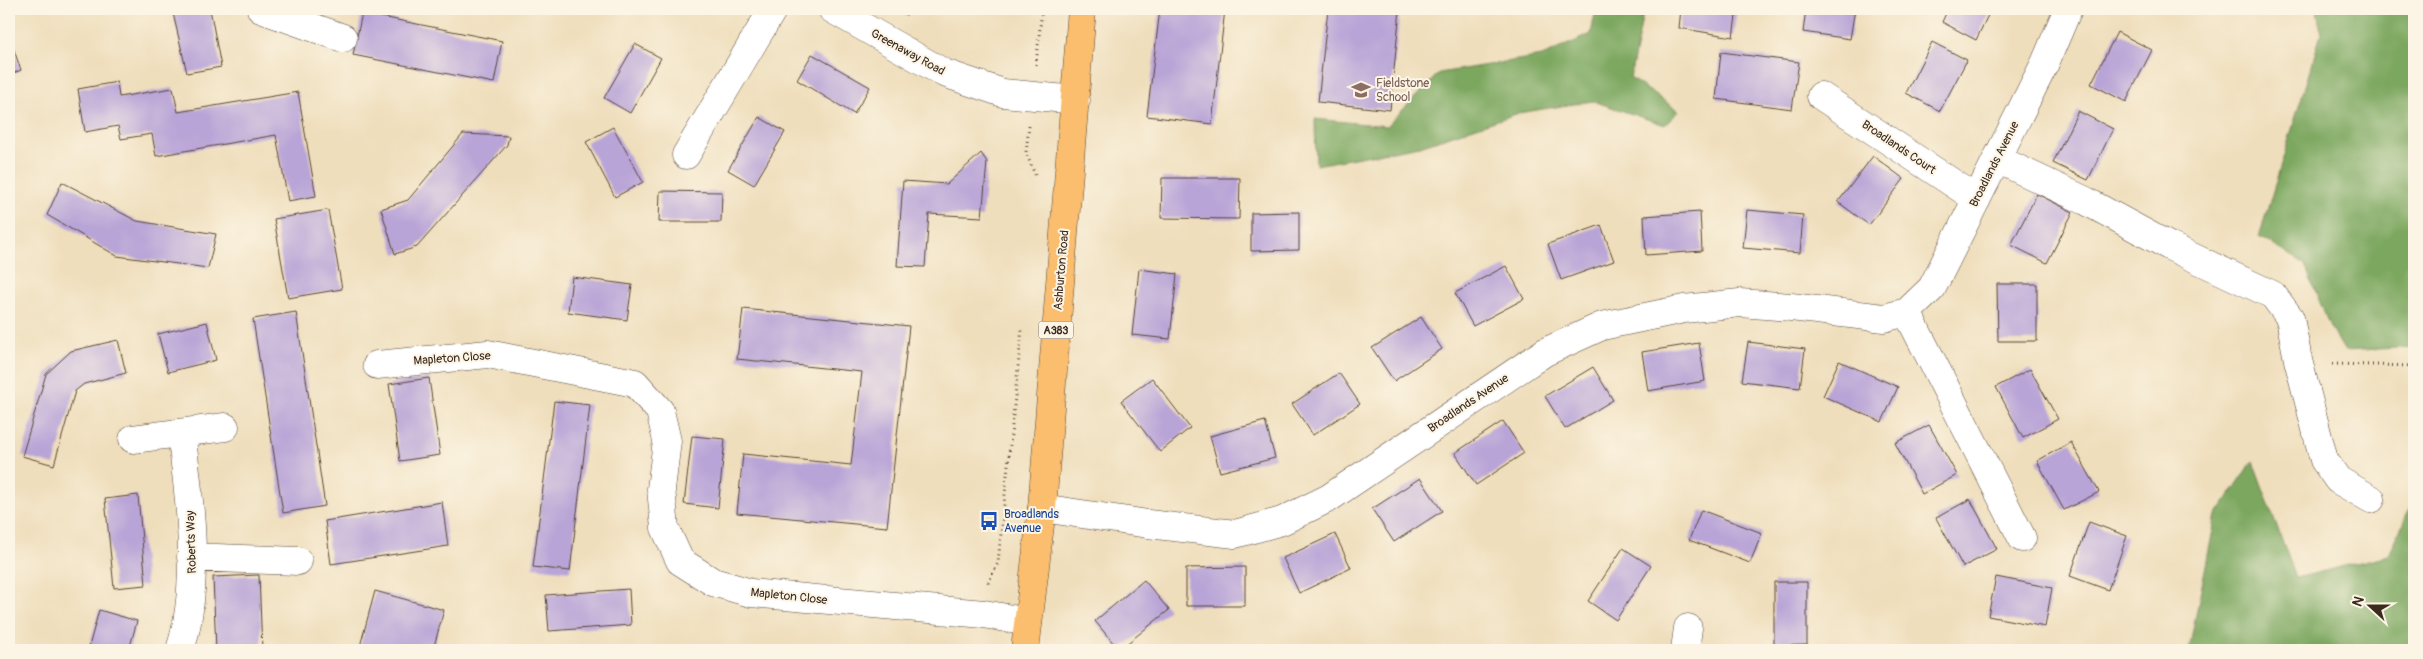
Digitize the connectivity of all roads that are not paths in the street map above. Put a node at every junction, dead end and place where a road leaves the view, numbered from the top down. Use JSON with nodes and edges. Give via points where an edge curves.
{"nodes":[{"id":1,"x":261,"y":9,"type":"edge"},
{"id":2,"x":773,"y":9,"type":"edge"},
{"id":3,"x":832,"y":9,"type":"edge"},
{"id":4,"x":1082,"y":9,"type":"edge"},
{"id":5,"x":2068,"y":9,"type":"edge"},
{"id":6,"x":295,"y":15,"type":"edge"},
{"id":7,"x":343,"y":38,"type":"dead end"},
{"id":8,"x":1821,"y":96,"type":"dead end"},
{"id":9,"x":1076,"y":100,"type":"junction"},
{"id":10,"x":686,"y":155,"type":"dead end"},
{"id":11,"x":1997,"y":159,"type":"junction"},
{"id":12,"x":1977,"y":199,"type":"junction"},
{"id":13,"x":1907,"y":312,"type":"junction"},
{"id":14,"x":377,"y":365,"type":"dead end"},
{"id":15,"x":225,"y":427,"type":"dead end"},
{"id":16,"x":181,"y":433,"type":"junction"},
{"id":17,"x":133,"y":439,"type":"dead end"},
{"id":18,"x":2371,"y":499,"type":"dead end"},
{"id":19,"x":1042,"y":508,"type":"junction"},
{"id":20,"x":2022,"y":538,"type":"dead end"},
{"id":21,"x":191,"y":557,"type":"junction"},
{"id":22,"x":298,"y":561,"type":"dead end"},
{"id":23,"x":1028,"y":622,"type":"junction"},
{"id":24,"x":180,"y":650,"type":"edge"},
{"id":25,"x":1024,"y":650,"type":"edge"}],
"edges":[{"from":1,"to":6,"type":"street"},
{"from":2,"to":10,"type":"street"},
{"from":3,"to":9,"type":"street","name":"Greenaway Road","via":[[944,73],[1003,93]]},
{"from":4,"to":9,"type":"main road","name":"Ashburton Road","number":"A383"},
{"from":5,"to":11,"type":"street","name":"Broadlands Avenue"},
{"from":6,"to":7,"type":"street"},
{"from":8,"to":12,"type":"street","name":"Broadlands Court"},
{"from":9,"to":19,"type":"main road","name":"Ashburton Road","number":"A383"},
{"from":11,"to":12,"type":"street","name":"Broadlands Avenue"},
{"from":11,"to":18,"type":"street","via":[[2272,295],[2290,318],[2324,460],[2338,480]]},
{"from":12,"to":13,"type":"street","name":"Broadlands Avenue","via":[[1932,288]]},
{"from":13,"to":19,"type":"street","name":"Broadlands Avenue","via":[[1884,318],[1740,303],[1684,309],[1602,326],[1545,352],[1329,498],[1282,520],[1236,534]]},
{"from":13,"to":20,"type":"street"},
{"from":14,"to":23,"type":"street","name":"Mapleton Close","via":[[488,354],[635,383],[660,411],[667,441],[661,489],[665,528],[680,561],[713,582],[751,593],[984,614]]},
{"from":15,"to":16,"type":"street"},
{"from":16,"to":17,"type":"street"},
{"from":16,"to":21,"type":"street","name":"Roberts Way","via":[[189,492]]},
{"from":19,"to":23,"type":"main road","name":"Ashburton Road","number":"A383"},
{"from":21,"to":22,"type":"street"},
{"from":21,"to":24,"type":"street","name":"Roberts Way","via":[[192,580]]},
{"from":23,"to":25,"type":"main road","name":"Ashburton Road","number":"A383"}]}
